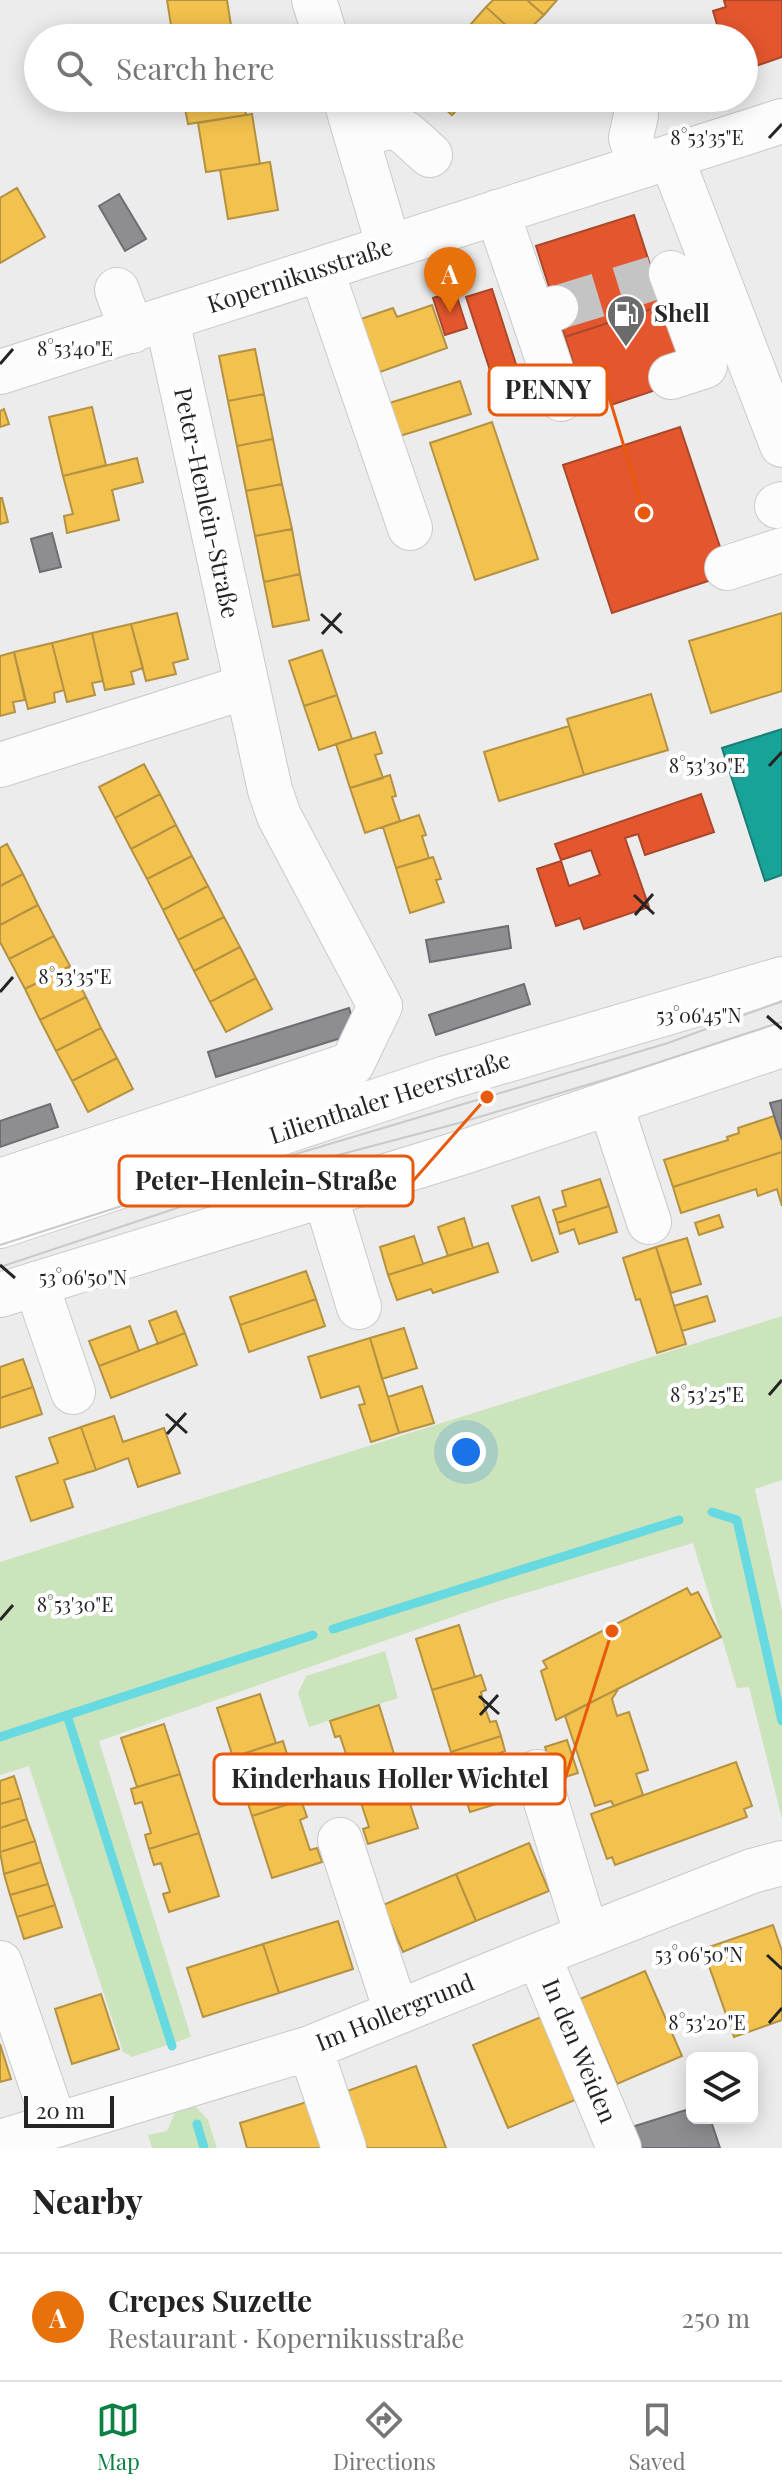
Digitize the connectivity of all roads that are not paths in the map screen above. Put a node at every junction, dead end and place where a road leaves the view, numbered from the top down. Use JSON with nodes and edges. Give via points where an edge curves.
{"nodes":[{"id":1,"x":314,"y":0,"type":"edge"},
{"id":2,"x":322,"y":24,"type":"edge"},
{"id":3,"x":636,"y":115,"type":"dead end"},
{"id":4,"x":351,"y":118,"type":"edge"},
{"id":5,"x":782,"y":121,"type":"edge"},
{"id":6,"x":430,"y":155,"type":"dead end"},
{"id":7,"x":655,"y":162,"type":"junction"},
{"id":8,"x":497,"y":212,"type":"junction"},
{"id":9,"x":389,"y":247,"type":"junction"},
{"id":10,"x":321,"y":269,"type":"junction"},
{"id":11,"x":679,"y":270,"type":"junction"},
{"id":12,"x":117,"y":290,"type":"dead end"},
{"id":13,"x":150,"y":325,"type":"junction"},
{"id":14,"x":0,"y":372,"type":"edge"},
{"id":15,"x":671,"y":377,"type":"dead end"},
{"id":16,"x":561,"y":399,"type":"dead end"},
{"id":17,"x":767,"y":432,"type":"edge"},
{"id":18,"x":410,"y":528,"type":"dead end"},
{"id":19,"x":782,"y":550,"type":"edge"},
{"id":20,"x":727,"y":568,"type":"dead end"},
{"id":21,"x":245,"y":687,"type":"junction"},
{"id":22,"x":0,"y":765,"type":"edge"},
{"id":23,"x":782,"y":979,"type":"edge"},
{"id":24,"x":782,"y":1045,"type":"edge"},
{"id":25,"x":610,"y":1103,"type":"junction"},
{"id":26,"x":0,"y":1181,"type":"edge"},
{"id":27,"x":325,"y":1195,"type":"junction"},
{"id":28,"x":649,"y":1222,"type":"dead end"},
{"id":29,"x":0,"y":1226,"type":"edge"},
{"id":30,"x":18,"y":1290,"type":"edge"},
{"id":31,"x":359,"y":1307,"type":"dead end"},
{"id":32,"x":73,"y":1392,"type":"dead end"},
{"id":33,"x":537,"y":1772,"type":"dead end"},
{"id":34,"x":340,"y":1840,"type":"dead end"},
{"id":35,"x":782,"y":1863,"type":"edge"},
{"id":36,"x":587,"y":1936,"type":"junction"},
{"id":37,"x":538,"y":1955,"type":"junction"},
{"id":38,"x":11,"y":1983,"type":"edge"},
{"id":39,"x":396,"y":2011,"type":"junction"},
{"id":40,"x":310,"y":2048,"type":"junction"},
{"id":41,"x":55,"y":2125,"type":"junction"},
{"id":42,"x":0,"y":2142,"type":"edge"},
{"id":43,"x":344,"y":2148,"type":"edge"},
{"id":44,"x":619,"y":2148,"type":"edge"}],
"edges":[{"from":1,"to":2,"type":"street"},
{"from":3,"to":7,"type":"street","via":[[631,138]]},
{"from":4,"to":6,"type":"street","via":[[401,129]]},
{"from":4,"to":9,"type":"street"},
{"from":5,"to":7,"type":"street","name":"Kopernikusstraße"},
{"from":7,"to":8,"type":"street","name":"Kopernikusstraße"},
{"from":7,"to":11,"type":"street"},
{"from":8,"to":9,"type":"street","name":"Kopernikusstraße"},
{"from":8,"to":16,"type":"street","via":[[542,306]]},
{"from":9,"to":10,"type":"street","name":"Kopernikusstraße"},
{"from":10,"to":13,"type":"street","name":"Kopernikusstraße"},
{"from":10,"to":18,"type":"street"},
{"from":11,"to":15,"type":"street","via":[[705,366]]},
{"from":11,"to":17,"type":"street"},
{"from":12,"to":13,"type":"street","name":"Peter-Henlein-Straße"},
{"from":13,"to":14,"type":"street","name":"Kopernikusstraße"},
{"from":13,"to":21,"type":"street","name":"Peter-Henlein-Straße"},
{"from":19,"to":20,"type":"street"},
{"from":21,"to":22,"type":"street"},
{"from":21,"to":26,"type":"street","name":"Peter-Henlein-Straße","via":[[279,816],[380,1006],[352,1064]]},
{"from":23,"to":29,"type":"street","name":"Lilienthaler Heerstraße","via":[[446,1078]]},
{"from":24,"to":25,"type":"street"},
{"from":25,"to":27,"type":"street"},
{"from":25,"to":28,"type":"street"},
{"from":27,"to":30,"type":"street"},
{"from":27,"to":31,"type":"street"},
{"from":30,"to":32,"type":"street"},
{"from":33,"to":36,"type":"street"},
{"from":34,"to":39,"type":"street"},
{"from":35,"to":36,"type":"street","name":"Im Hollergrund"},
{"from":36,"to":37,"type":"street","name":"Im Hollergrund"},
{"from":37,"to":39,"type":"street","name":"Im Hollergrund"},
{"from":37,"to":44,"type":"street","name":"In den Weiden"},
{"from":38,"to":41,"type":"street"},
{"from":39,"to":40,"type":"street","name":"Im Hollergrund"},
{"from":40,"to":41,"type":"street","name":"Im Hollergrund"},
{"from":40,"to":43,"type":"street"},
{"from":41,"to":42,"type":"street","name":"Im Hollergrund"}]}
